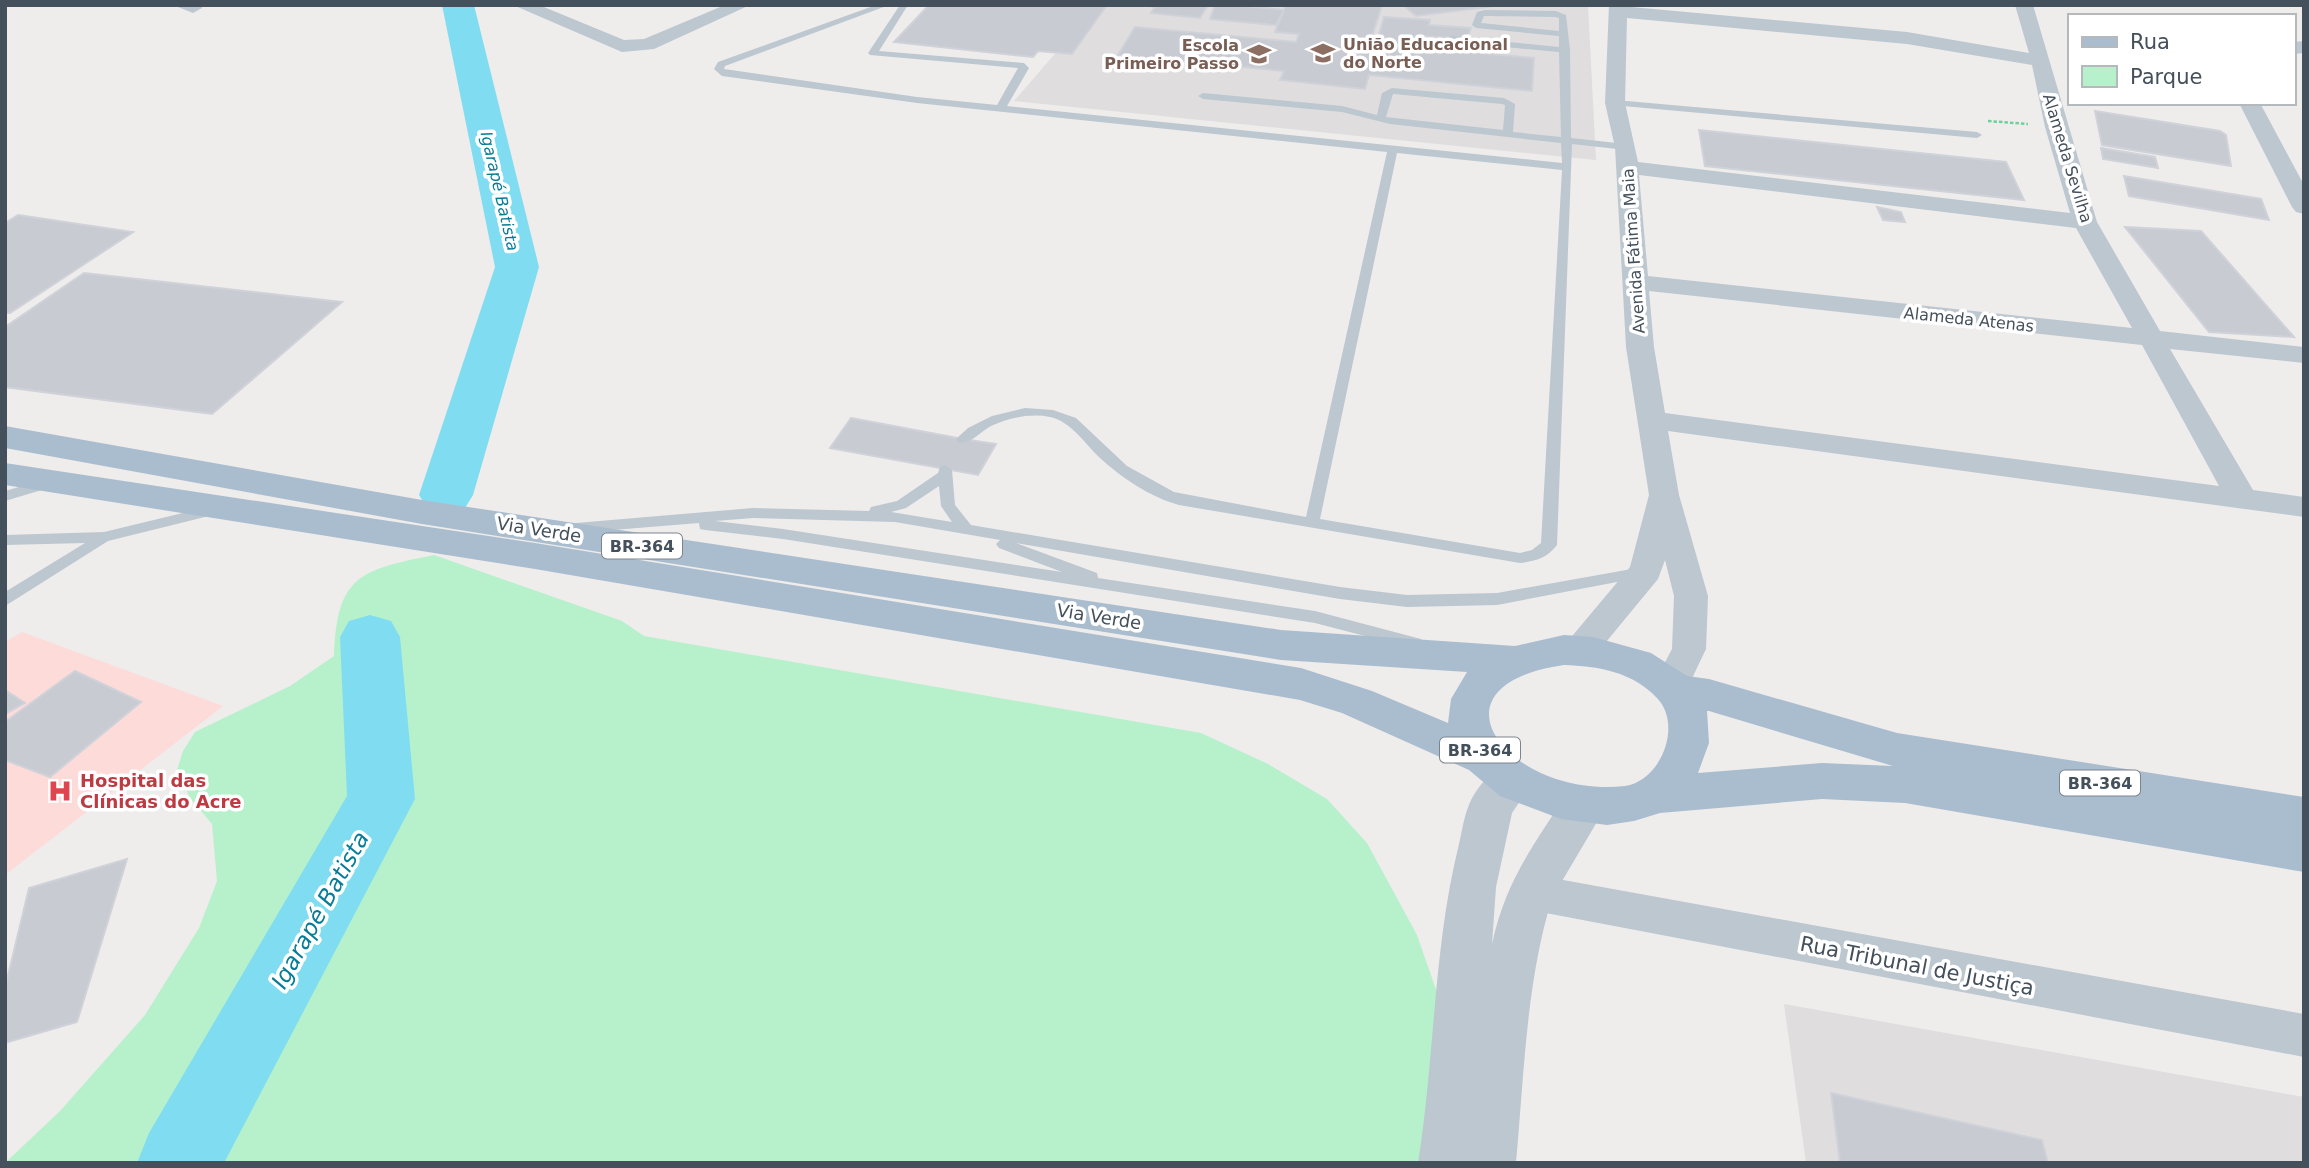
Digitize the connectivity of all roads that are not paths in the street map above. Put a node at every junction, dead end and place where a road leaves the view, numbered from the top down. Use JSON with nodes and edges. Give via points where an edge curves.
{"nodes":[{"id":1,"x":522,"y":5,"type":"edge"},
{"id":2,"x":741,"y":5,"type":"edge"},
{"id":3,"x":885,"y":5,"type":"edge"},
{"id":4,"x":904,"y":5,"type":"edge"},
{"id":5,"x":2024,"y":5,"type":"edge"},
{"id":6,"x":1619,"y":9,"type":"edge"},
{"id":7,"x":1563,"y":34,"type":"junction"},
{"id":8,"x":1451,"y":39,"type":"dead end"},
{"id":9,"x":1564,"y":50,"type":"junction"},
{"id":10,"x":2047,"y":65,"type":"junction"},
{"id":11,"x":1203,"y":96,"type":"dead end"},
{"id":12,"x":1615,"y":103,"type":"junction"},
{"id":13,"x":2250,"y":105,"type":"edge"},
{"id":14,"x":1000,"y":109,"type":"junction"},
{"id":15,"x":1381,"y":119,"type":"junction"},
{"id":16,"x":1508,"y":134,"type":"junction"},
{"id":17,"x":1977,"y":135,"type":"dead end"},
{"id":18,"x":1566,"y":140,"type":"junction"},
{"id":19,"x":1393,"y":149,"type":"junction"},
{"id":20,"x":1626,"y":157,"type":"junction"},
{"id":21,"x":1567,"y":167,"type":"junction"},
{"id":22,"x":2304,"y":207,"type":"edge"},
{"id":23,"x":2085,"y":222,"type":"junction"},
{"id":24,"x":1635,"y":282,"type":"junction"},
{"id":25,"x":2151,"y":340,"type":"junction"},
{"id":26,"x":2304,"y":355,"type":"edge"},
{"id":27,"x":1652,"y":420,"type":"junction"},
{"id":28,"x":5,"y":437,"type":"edge"},
{"id":29,"x":963,"y":439,"type":"dead end"},
{"id":30,"x":945,"y":473,"type":"joint"},
{"id":31,"x":5,"y":474,"type":"edge"},
{"id":32,"x":54,"y":482,"type":"junction"},
{"id":33,"x":1664,"y":495,"type":"junction"},
{"id":34,"x":5,"y":496,"type":"edge"},
{"id":35,"x":2243,"y":500,"type":"junction"},
{"id":36,"x":2304,"y":507,"type":"edge"},
{"id":37,"x":218,"y":509,"type":"junction"},
{"id":38,"x":854,"y":515,"type":"junction"},
{"id":39,"x":645,"y":522,"type":"junction"},
{"id":40,"x":1312,"y":522,"type":"junction"},
{"id":41,"x":963,"y":528,"type":"junction"},
{"id":42,"x":549,"y":531,"type":"junction"},
{"id":43,"x":104,"y":537,"type":"junction"},
{"id":44,"x":5,"y":540,"type":"edge"},
{"id":45,"x":1646,"y":571,"type":"junction"},
{"id":46,"x":1120,"y":587,"type":"junction"},
{"id":47,"x":5,"y":600,"type":"edge"},
{"id":48,"x":1580,"y":650,"type":"junction"},
{"id":49,"x":1464,"y":656,"type":"junction"},
{"id":50,"x":1512,"y":660,"type":"junction"},
{"id":51,"x":1273,"y":661,"type":"junction"},
{"id":52,"x":1673,"y":688,"type":"junction"},
{"id":53,"x":1498,"y":770,"type":"junction"},
{"id":54,"x":1656,"y":794,"type":"junction"},
{"id":55,"x":1584,"y":805,"type":"junction"},
{"id":56,"x":2304,"y":816,"type":"edge"},
{"id":57,"x":2304,"y":852,"type":"edge"},
{"id":58,"x":1530,"y":892,"type":"junction"},
{"id":59,"x":2304,"y":1035,"type":"edge"},
{"id":60,"x":1446,"y":1163,"type":"edge"},
{"id":61,"x":1488,"y":1163,"type":"edge"}],
"edges":[{"from":1,"to":2,"type":"street","via":[[634,47]]},
{"from":3,"to":14,"type":"lane","via":[[721,64],[719,69]]},
{"from":4,"to":14,"type":"lane","via":[[873,53],[1021,65],[1024,68]]},
{"from":5,"to":10,"type":"street","name":"Alameda Sevilha"},
{"from":6,"to":10,"type":"street","via":[[1907,38]]},
{"from":6,"to":12,"type":"street","name":"Avenida Fátima Maia"},
{"from":7,"to":7,"type":"lane","via":[[1563,17],[1556,14],[1485,13],[1476,25]]},
{"from":7,"to":9,"type":"lane"},
{"from":8,"to":9,"type":"lane"},
{"from":9,"to":18,"type":"lane"},
{"from":10,"to":23,"type":"street","name":"Alameda Sevilha","via":[[2056,127]]},
{"from":11,"to":15,"type":"lane","via":[[1342,109]]},
{"from":12,"to":17,"type":"lane"},
{"from":12,"to":20,"type":"street","name":"Avenida Fátima Maia"},
{"from":13,"to":22,"type":"street"},
{"from":14,"to":19,"type":"lane"},
{"from":15,"to":16,"type":"lane"},
{"from":15,"to":16,"type":"lane","via":[[1387,93],[1392,91],[1504,101],[1510,104]]},
{"from":16,"to":18,"type":"lane"},
{"from":18,"to":20,"type":"lane"},
{"from":18,"to":21,"type":"lane"},
{"from":19,"to":21,"type":"lane"},
{"from":19,"to":40,"type":"lane"},
{"from":20,"to":23,"type":"street"},
{"from":20,"to":24,"type":"street","name":"Avenida Fátima Maia"},
{"from":21,"to":40,"type":"lane","via":[[1549,545],[1537,555],[1520,558]]},
{"from":23,"to":25,"type":"street","name":"Alameda Sevilha"},
{"from":24,"to":25,"type":"street","name":"Alameda Atenas"},
{"from":24,"to":27,"type":"street","name":"Avenida Fátima Maia"},
{"from":25,"to":26,"type":"street","name":"Alameda Atenas"},
{"from":25,"to":35,"type":"street","name":"Alameda Sevilha"},
{"from":27,"to":33,"type":"street","name":"Avenida Fátima Maia"},
{"from":27,"to":35,"type":"street"},
{"from":28,"to":42,"type":"main road","name":"Via Verde","number":"BR-364"},
{"from":29,"to":40,"type":"lane","via":[[991,420],[1045,413],[1079,428],[1149,488],[1179,500]]},
{"from":30,"to":38,"type":"lane","via":[[901,505]]},
{"from":30,"to":41,"type":"lane","via":[[947,506]]},
{"from":31,"to":32,"type":"main road","name":"Via Verde","number":"BR-364"},
{"from":32,"to":34,"type":"lane"},
{"from":32,"to":37,"type":"main road","name":"Via Verde","number":"BR-364"},
{"from":33,"to":45,"type":"street","name":"Avenida Fátima Maia"},
{"from":33,"to":52,"type":"street","name":"Avenida Fátima Maia","via":[[1691,596],[1689,649]]},
{"from":35,"to":36,"type":"street"},
{"from":37,"to":43,"type":"lane"},
{"from":37,"to":51,"type":"main road","name":"Via Verde","number":"BR-364"},
{"from":38,"to":39,"type":"lane","via":[[753,513]]},
{"from":38,"to":41,"type":"lane"},
{"from":39,"to":42,"type":"lane"},
{"from":39,"to":46,"type":"lane","via":[[783,534]]},
{"from":41,"to":45,"type":"lane","via":[[1407,601],[1497,599]]},
{"from":41,"to":46,"type":"lane"},
{"from":42,"to":51,"type":"main road","name":"Via Verde","number":"BR-364"},
{"from":43,"to":44,"type":"lane"},
{"from":43,"to":47,"type":"lane"},
{"from":45,"to":48,"type":"street","name":"Avenida Fátima Maia"},
{"from":46,"to":49,"type":"lane","via":[[1315,617]]},
{"from":48,"to":50,"type":"main road","number":"BR-364"},
{"from":48,"to":52,"type":"main road","number":"BR-364","via":[[1629,660]]},
{"from":49,"to":50,"type":"main road","number":"BR-364"},
{"from":49,"to":51,"type":"main road","number":"BR-364"},
{"from":50,"to":53,"type":"main road","number":"BR-364","via":[[1492,673],[1477,691],[1468,714],[1472,738]]},
{"from":51,"to":53,"type":"main road","number":"BR-364","via":[[1301,684],[1357,702]]},
{"from":52,"to":54,"type":"main road","via":[[1683,701],[1688,748]]},
{"from":52,"to":56,"type":"main road","number":"BR-364","via":[[1896,750]]},
{"from":53,"to":55,"type":"main road","number":"BR-364","via":[[1550,797]]},
{"from":53,"to":60,"type":"street","via":[[1472,887]]},
{"from":54,"to":55,"type":"main road","number":"BR-364","via":[[1629,804]]},
{"from":54,"to":57,"type":"main road","number":"BR-364","via":[[1822,781],[1905,785]]},
{"from":55,"to":58,"type":"street"},
{"from":58,"to":59,"type":"street","name":"Rua Tribunal de Justiça","via":[[2149,1010]]},
{"from":58,"to":61,"type":"street","via":[[1504,1007]]}]}
